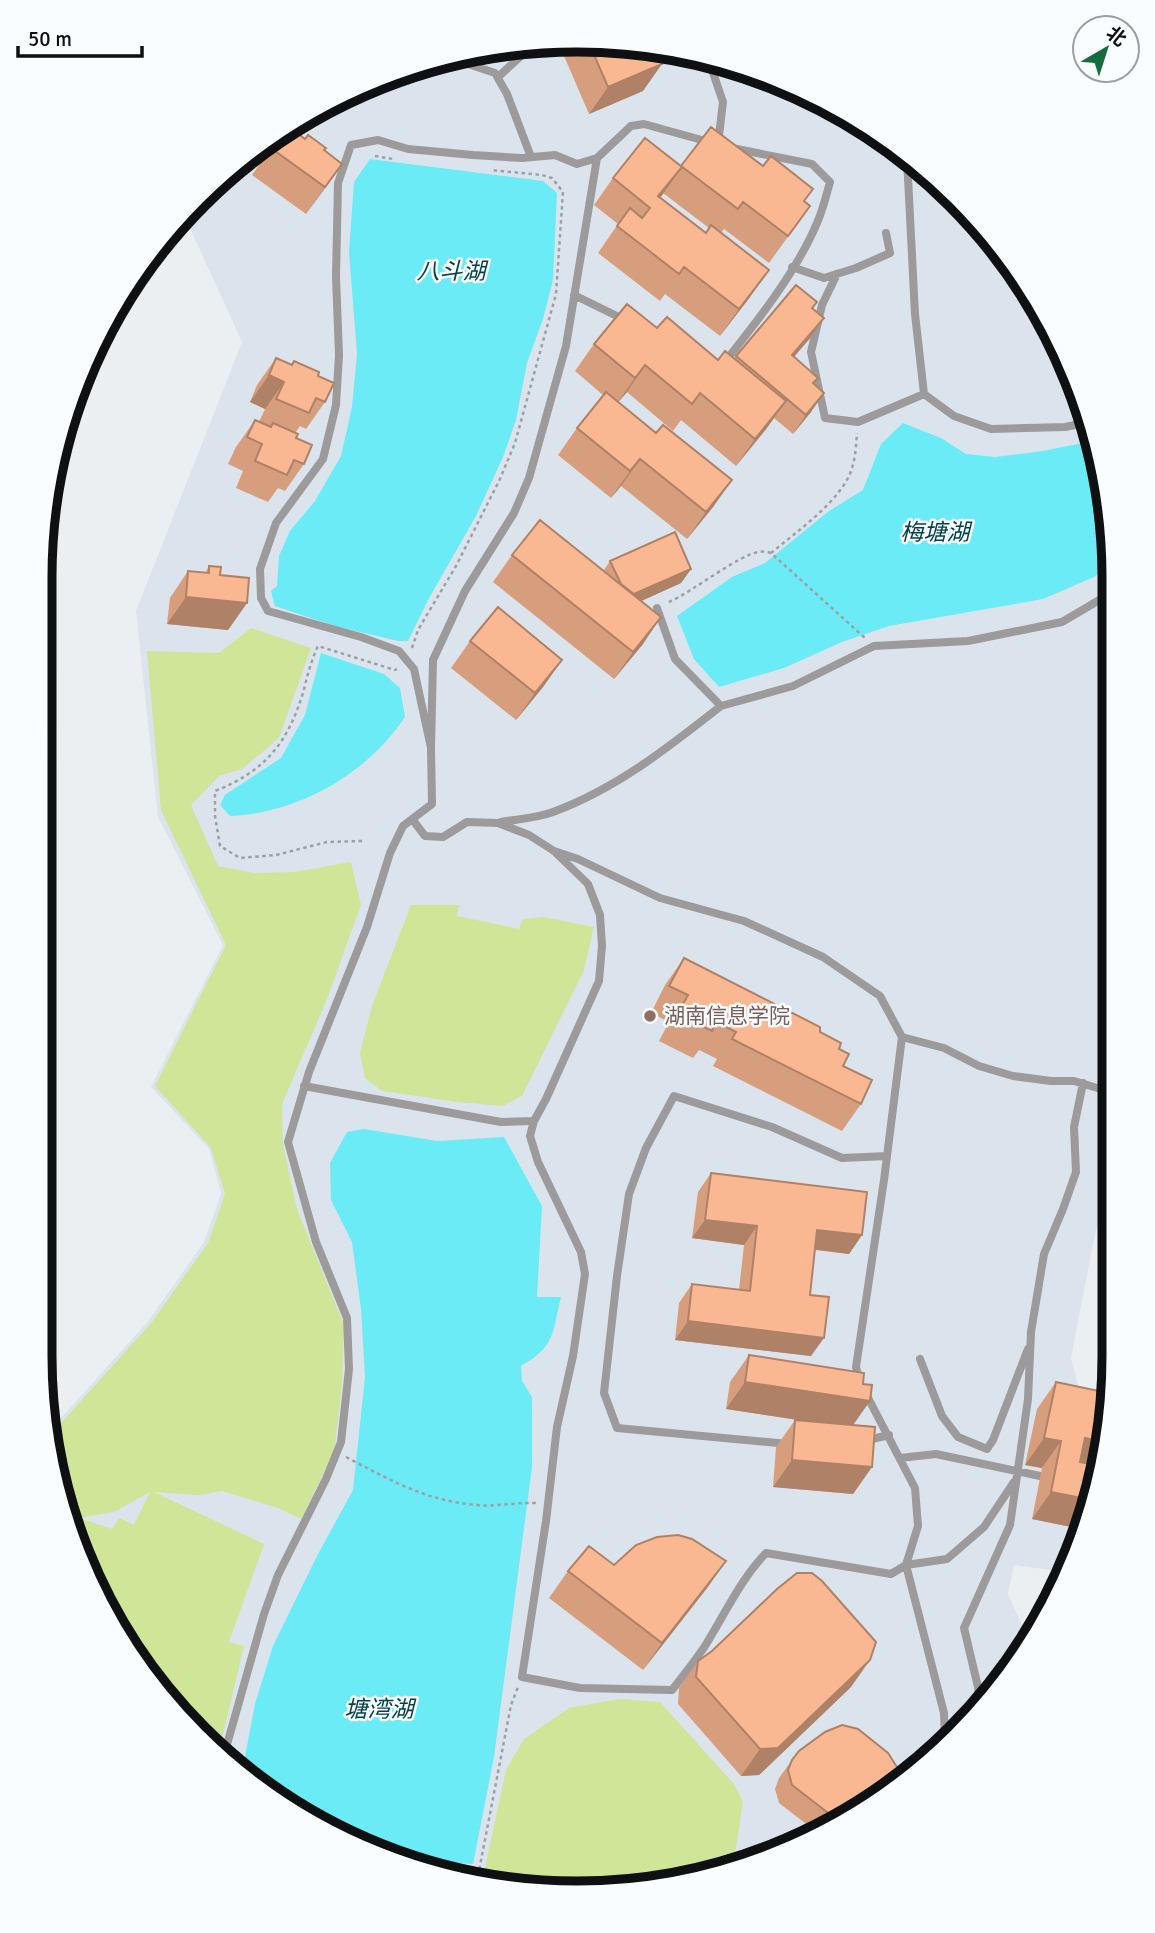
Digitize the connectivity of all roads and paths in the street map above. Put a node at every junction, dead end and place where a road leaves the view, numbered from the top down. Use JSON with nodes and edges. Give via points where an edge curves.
{"nodes":[{"id":1,"x":521,"y":56,"type":"edge"},
{"id":2,"x":469,"y":64,"type":"edge"},
{"id":3,"x":712,"y":70,"type":"edge"},
{"id":4,"x":498,"y":77,"type":"junction"},
{"id":5,"x":718,"y":145,"type":"junction"},
{"id":6,"x":375,"y":156,"type":"dead end"},
{"id":7,"x":531,"y":157,"type":"junction"},
{"id":8,"x":396,"y":159,"type":"dead end"},
{"id":9,"x":597,"y":159,"type":"junction"},
{"id":10,"x":478,"y":169,"type":"dead end"},
{"id":11,"x":908,"y":170,"type":"edge"},
{"id":12,"x":886,"y":233,"type":"dead end"},
{"id":13,"x":792,"y":267,"type":"junction"},
{"id":14,"x":837,"y":274,"type":"junction"},
{"id":15,"x":574,"y":295,"type":"junction"},
{"id":16,"x":633,"y":324,"type":"edge"},
{"id":17,"x":719,"y":369,"type":"edge"},
{"id":18,"x":925,"y":394,"type":"junction"},
{"id":19,"x":858,"y":422,"type":"junction"},
{"id":20,"x":1080,"y":424,"type":"edge"},
{"id":21,"x":771,"y":553,"type":"junction"},
{"id":22,"x":1102,"y":598,"type":"edge"},
{"id":23,"x":657,"y":608,"type":"joint"},
{"id":24,"x":874,"y":646,"type":"junction"},
{"id":25,"x":408,"y":662,"type":"junction"},
{"id":26,"x":721,"y":706,"type":"junction"},
{"id":27,"x":431,"y":748,"type":"junction"},
{"id":28,"x":412,"y":819,"type":"junction"},
{"id":29,"x":498,"y":823,"type":"junction"},
{"id":30,"x":362,"y":841,"type":"dead end"},
{"id":31,"x":554,"y":851,"type":"junction"},
{"id":32,"x":902,"y":1037,"type":"junction"},
{"id":33,"x":1083,"y":1083,"type":"junction"},
{"id":34,"x":304,"y":1086,"type":"junction"},
{"id":35,"x":1102,"y":1089,"type":"edge"},
{"id":36,"x":534,"y":1121,"type":"junction"},
{"id":37,"x":887,"y":1156,"type":"junction"},
{"id":38,"x":1031,"y":1343,"type":"junction"},
{"id":39,"x":920,"y":1359,"type":"dead end"},
{"id":40,"x":889,"y":1435,"type":"junction"},
{"id":41,"x":855,"y":1443,"type":"edge"},
{"id":42,"x":795,"y":1445,"type":"edge"},
{"id":43,"x":337,"y":1452,"type":"junction"},
{"id":44,"x":900,"y":1458,"type":"junction"},
{"id":45,"x":1040,"y":1476,"type":"dead end"},
{"id":46,"x":1017,"y":1479,"type":"junction"},
{"id":47,"x":548,"y":1504,"type":"junction"},
{"id":48,"x":906,"y":1565,"type":"junction"},
{"id":49,"x":522,"y":1677,"type":"junction"},
{"id":50,"x":978,"y":1694,"type":"edge"},
{"id":51,"x":945,"y":1731,"type":"edge"},
{"id":52,"x":227,"y":1746,"type":"edge"},
{"id":53,"x":479,"y":1871,"type":"edge"}],
"edges":[{"from":1,"to":4,"type":"lane"},
{"from":2,"to":4,"type":"lane"},
{"from":3,"to":5,"type":"lane","via":[[723,102]]},
{"from":4,"to":7,"type":"lane"},
{"from":5,"to":9,"type":"lane","via":[[644,124],[631,126]]},
{"from":5,"to":13,"type":"lane","via":[[812,164],[830,182],[817,224]]},
{"from":6,"to":8,"type":"path"},
{"from":7,"to":9,"type":"lane","via":[[555,155],[577,164]]},
{"from":7,"to":25,"type":"lane","via":[[408,149],[378,140],[351,145],[338,183],[336,405],[323,459],[276,523],[260,569],[261,598],[268,611],[361,637],[399,651]]},
{"from":9,"to":15,"type":"lane"},
{"from":10,"to":25,"type":"path","via":[[542,175],[552,178],[563,191],[556,294],[515,443],[456,566],[418,630]]},
{"from":11,"to":18,"type":"lane","via":[[915,314]]},
{"from":12,"to":14,"type":"lane","via":[[890,253]]},
{"from":13,"to":14,"type":"lane","via":[[824,278]]},
{"from":13,"to":17,"type":"lane"},
{"from":14,"to":19,"type":"lane","via":[[822,305],[811,352],[825,418]]},
{"from":15,"to":16,"type":"lane"},
{"from":15,"to":27,"type":"lane","via":[[566,346],[529,478],[514,513],[465,591],[433,660]]},
{"from":18,"to":19,"type":"lane"},
{"from":18,"to":20,"type":"lane","via":[[954,416],[991,429]]},
{"from":19,"to":21,"type":"path","via":[[856,455],[848,478],[828,504]]},
{"from":21,"to":23,"type":"path","via":[[758,552],[737,562],[687,595]]},
{"from":21,"to":24,"type":"path"},
{"from":22,"to":24,"type":"lane","via":[[1062,622],[968,641]]},
{"from":23,"to":26,"type":"lane","via":[[675,659]]},
{"from":24,"to":26,"type":"lane","via":[[793,686]]},
{"from":25,"to":27,"type":"lane","via":[[414,669]]},
{"from":25,"to":30,"type":"path","via":[[395,670],[318,646],[290,730],[277,750],[231,785],[215,791],[220,846],[240,859],[327,842]]},
{"from":26,"to":29,"type":"lane","via":[[611,785],[552,813]]},
{"from":27,"to":28,"type":"lane","via":[[432,804]]},
{"from":28,"to":29,"type":"lane","via":[[425,836],[443,837],[467,822]]},
{"from":28,"to":34,"type":"lane","via":[[403,825],[390,853],[367,927]]},
{"from":29,"to":31,"type":"lane"},
{"from":31,"to":32,"type":"lane","via":[[660,898],[744,921],[823,957],[880,996]]},
{"from":31,"to":36,"type":"lane","via":[[588,884],[600,915],[602,946],[599,981]]},
{"from":32,"to":33,"type":"lane","via":[[944,1048],[979,1066],[1013,1076]]},
{"from":32,"to":37,"type":"lane"},
{"from":33,"to":35,"type":"lane"},
{"from":33,"to":38,"type":"lane","via":[[1074,1127],[1076,1172],[1044,1254]]},
{"from":34,"to":36,"type":"lane","via":[[501,1122]]},
{"from":34,"to":43,"type":"lane","via":[[288,1142],[316,1242],[347,1318],[349,1369]]},
{"from":36,"to":47,"type":"lane","via":[[530,1136],[538,1162],[581,1252],[584,1274]]},
{"from":37,"to":40,"type":"lane","via":[[856,1367]]},
{"from":37,"to":42,"type":"lane","via":[[842,1158],[772,1127],[674,1096],[646,1148],[629,1194],[604,1393],[617,1428]]},
{"from":38,"to":39,"type":"lane","via":[[987,1449],[958,1437],[942,1416]]},
{"from":38,"to":46,"type":"lane"},
{"from":40,"to":41,"type":"lane"},
{"from":40,"to":44,"type":"lane"},
{"from":43,"to":47,"type":"path","via":[[415,1493],[447,1502]]},
{"from":43,"to":52,"type":"lane","via":[[278,1575]]},
{"from":44,"to":45,"type":"lane","via":[[936,1454]]},
{"from":44,"to":48,"type":"lane","via":[[915,1488],[918,1526]]},
{"from":46,"to":48,"type":"lane","via":[[984,1527],[947,1559]]},
{"from":46,"to":50,"type":"lane","via":[[1010,1525],[964,1628]]},
{"from":47,"to":49,"type":"lane"},
{"from":48,"to":49,"type":"lane","via":[[891,1574],[766,1553],[672,1690],[580,1688]]},
{"from":48,"to":51,"type":"lane"},
{"from":49,"to":53,"type":"path","via":[[510,1705]]}]}
